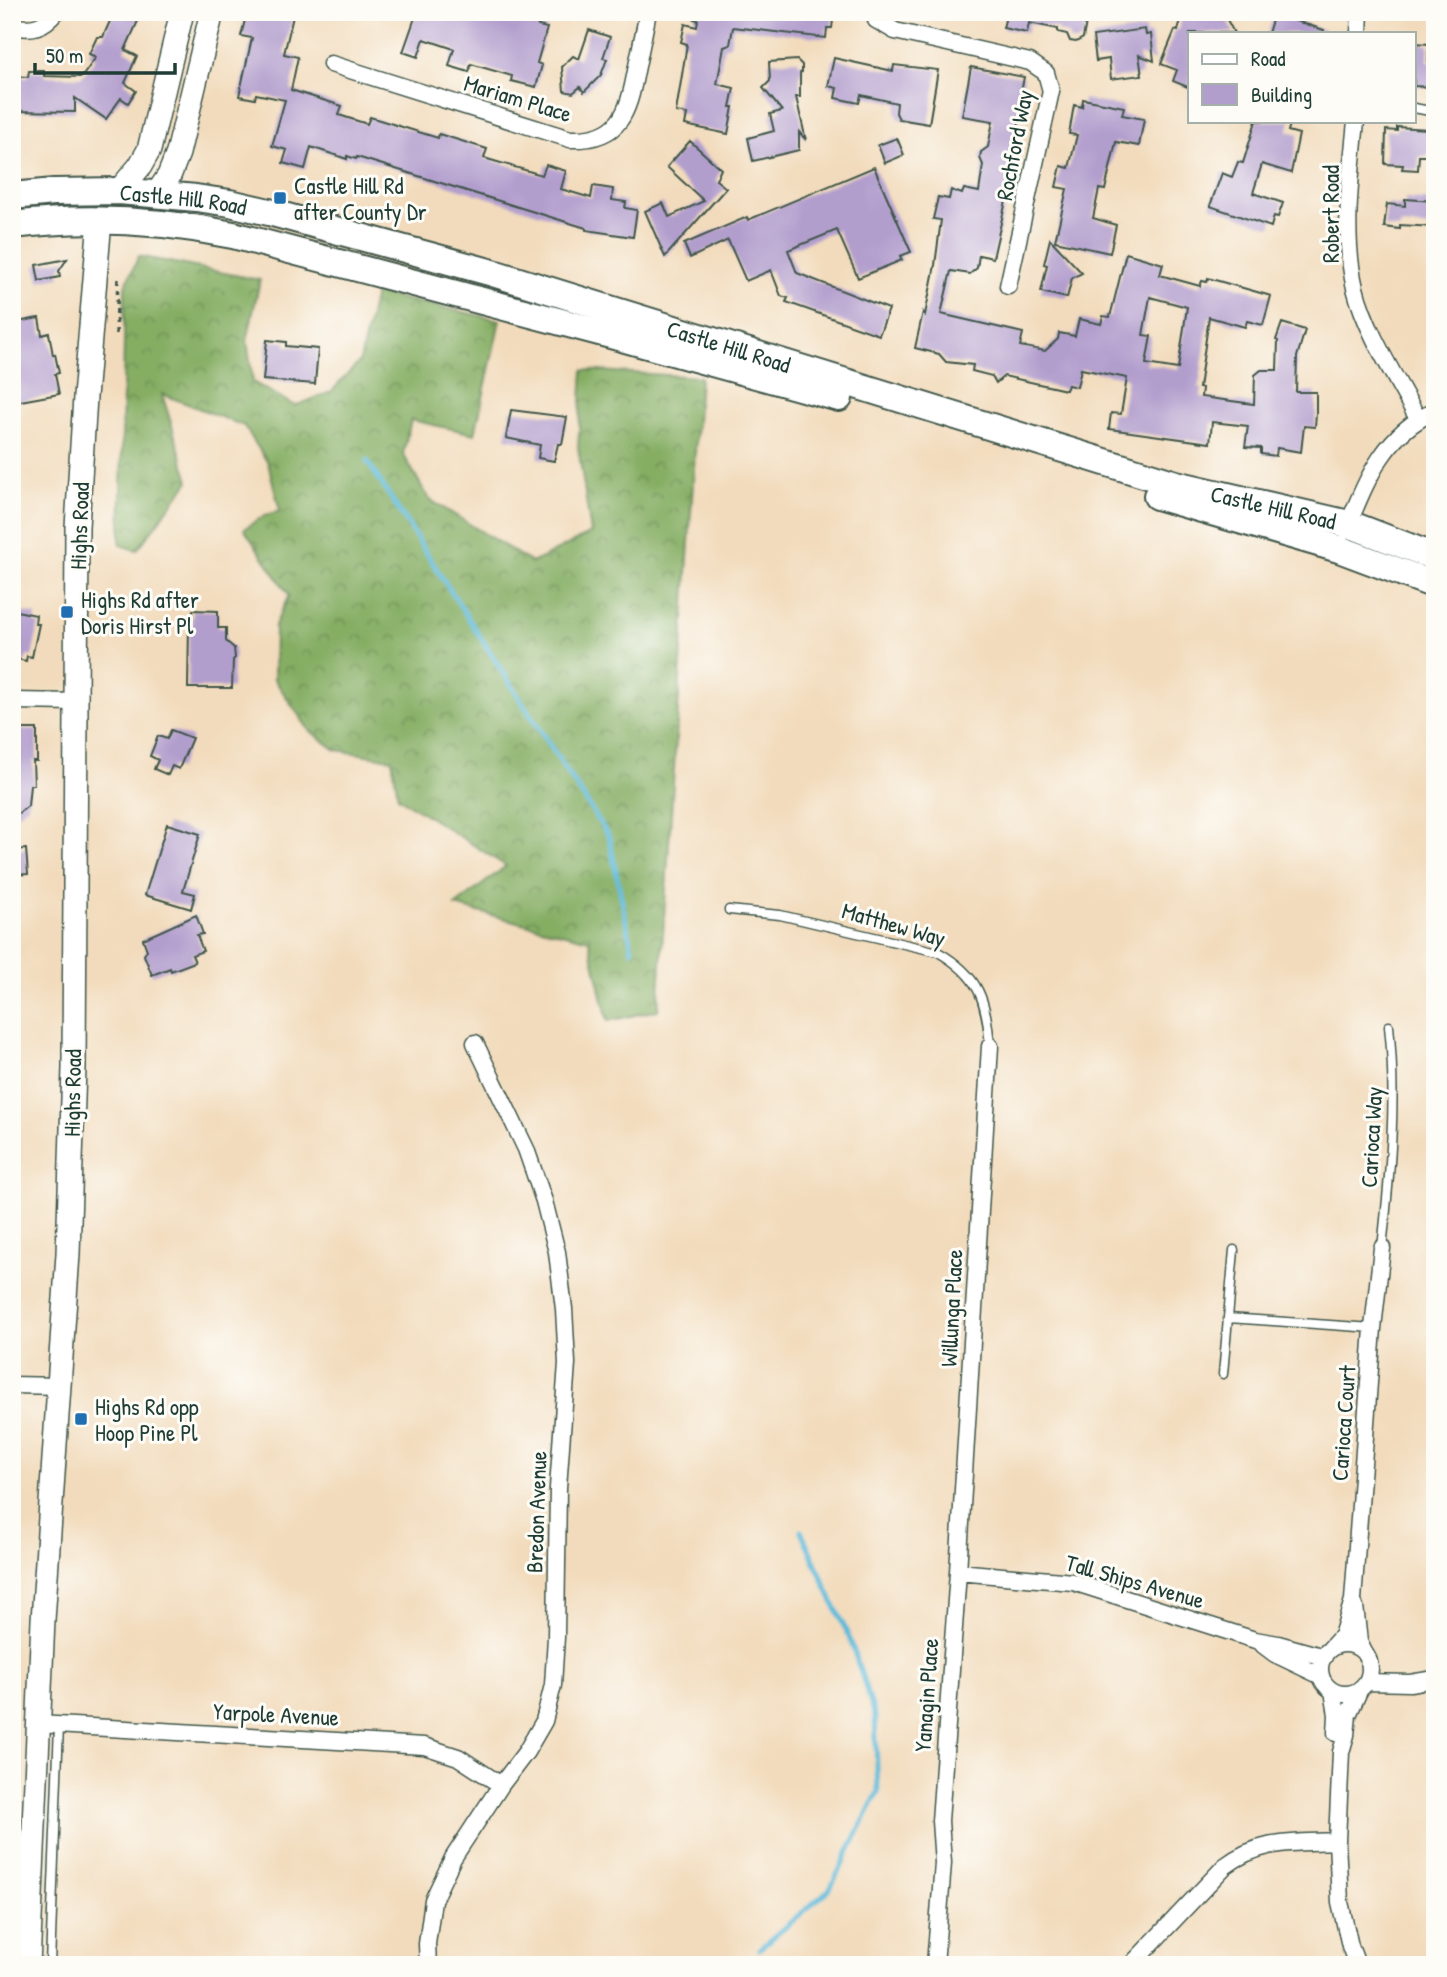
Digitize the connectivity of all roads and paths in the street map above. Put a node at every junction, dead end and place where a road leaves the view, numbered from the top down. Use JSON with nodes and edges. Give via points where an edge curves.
{"nodes":[{"id":1,"x":56,"y":12,"type":"edge"},
{"id":2,"x":182,"y":12,"type":"edge"},
{"id":3,"x":212,"y":12,"type":"edge"},
{"id":4,"x":648,"y":12,"type":"edge"},
{"id":5,"x":875,"y":12,"type":"edge"},
{"id":6,"x":1360,"y":12,"type":"edge"},
{"id":7,"x":12,"y":26,"type":"edge"},
{"id":8,"x":1359,"y":32,"type":"edge"},
{"id":9,"x":331,"y":64,"type":"dead end"},
{"id":10,"x":1416,"y":108,"type":"edge"},
{"id":11,"x":1435,"y":112,"type":"edge"},
{"id":12,"x":1356,"y":122,"type":"edge"},
{"id":13,"x":78,"y":191,"type":"junction"},
{"id":14,"x":119,"y":191,"type":"junction"},
{"id":15,"x":157,"y":194,"type":"junction"},
{"id":16,"x":12,"y":196,"type":"edge"},
{"id":17,"x":100,"y":220,"type":"junction"},
{"id":18,"x":12,"y":225,"type":"edge"},
{"id":19,"x":118,"y":277,"type":"dead end"},
{"id":20,"x":1008,"y":286,"type":"dead end"},
{"id":21,"x":116,"y":334,"type":"dead end"},
{"id":22,"x":1435,"y":411,"type":"edge"},
{"id":23,"x":1418,"y":419,"type":"junction"},
{"id":24,"x":1349,"y":524,"type":"junction"},
{"id":25,"x":1339,"y":549,"type":"junction"},
{"id":26,"x":1435,"y":556,"type":"edge"},
{"id":27,"x":1435,"y":585,"type":"edge"},
{"id":28,"x":12,"y":701,"type":"edge"},
{"id":29,"x":76,"y":702,"type":"junction"},
{"id":30,"x":729,"y":910,"type":"dead end"},
{"id":31,"x":1389,"y":1026,"type":"dead end"},
{"id":32,"x":475,"y":1043,"type":"dead end"},
{"id":33,"x":990,"y":1046,"type":"joint"},
{"id":34,"x":1382,"y":1248,"type":"joint"},
{"id":35,"x":1234,"y":1250,"type":"dead end"},
{"id":36,"x":1228,"y":1318,"type":"junction"},
{"id":37,"x":1373,"y":1328,"type":"junction"},
{"id":38,"x":1223,"y":1374,"type":"dead end"},
{"id":39,"x":12,"y":1385,"type":"edge"},
{"id":40,"x":61,"y":1386,"type":"junction"},
{"id":41,"x":958,"y":1572,"type":"junction"},
{"id":42,"x":1353,"y":1600,"type":"junction"},
{"id":43,"x":1255,"y":1640,"type":"junction"},
{"id":44,"x":1327,"y":1653,"type":"junction"},
{"id":45,"x":1368,"y":1659,"type":"junction"},
{"id":46,"x":1321,"y":1676,"type":"junction"},
{"id":47,"x":1429,"y":1679,"type":"edge"},
{"id":48,"x":1364,"y":1686,"type":"junction"},
{"id":49,"x":1333,"y":1691,"type":"junction"},
{"id":50,"x":49,"y":1725,"type":"junction"},
{"id":51,"x":1341,"y":1752,"type":"junction"},
{"id":52,"x":501,"y":1785,"type":"junction"},
{"id":53,"x":1337,"y":1841,"type":"junction"},
{"id":54,"x":32,"y":1962,"type":"edge"},
{"id":55,"x":1133,"y":1963,"type":"edge"},
{"id":56,"x":428,"y":1965,"type":"edge"},
{"id":57,"x":936,"y":1965,"type":"edge"},
{"id":58,"x":1357,"y":1965,"type":"edge"}],
"edges":[{"from":1,"to":7,"type":"street","via":[[35,29]]},
{"from":2,"to":14,"type":"street","via":[[149,150]]},
{"from":3,"to":15,"type":"street","via":[[178,153]]},
{"from":4,"to":9,"type":"street","name":"Mariam Place","via":[[628,109],[614,128],[592,138],[570,139]]},
{"from":5,"to":20,"type":"street","name":"Rochford Way","via":[[876,20],[895,31],[1030,62],[1046,73],[1051,91]]},
{"from":6,"to":8,"type":"street"},
{"from":10,"to":11,"type":"lane"},
{"from":12,"to":23,"type":"street","name":"Robert Road","via":[[1350,262],[1371,329]]},
{"from":13,"to":14,"type":"main road","name":"Castle Hill Road"},
{"from":13,"to":16,"type":"main road","name":"Castle Hill Road"},
{"from":13,"to":17,"type":"main road"},
{"from":14,"to":15,"type":"main road","name":"Castle Hill Road"},
{"from":14,"to":17,"type":"main road"},
{"from":15,"to":17,"type":"main road","via":[[134,210]]},
{"from":15,"to":24,"type":"main road","name":"Castle Hill Road","via":[[230,203],[493,273],[1176,484]]},
{"from":17,"to":18,"type":"main road","name":"Castle Hill Road"},
{"from":17,"to":25,"type":"main road","name":"Castle Hill Road","via":[[186,225],[286,248],[811,390]]},
{"from":17,"to":29,"type":"street","name":"Highs Road","via":[[77,527]]},
{"from":19,"to":21,"type":"path"},
{"from":22,"to":23,"type":"street"},
{"from":23,"to":24,"type":"street","via":[[1380,455]]},
{"from":24,"to":25,"type":"street"},
{"from":24,"to":26,"type":"main road","name":"Castle Hill Road"},
{"from":25,"to":27,"type":"main road","name":"Castle Hill Road"},
{"from":28,"to":29,"type":"street"},
{"from":29,"to":40,"type":"street","name":"Highs Road","via":[[74,1068]]},
{"from":30,"to":33,"type":"lane","name":"Matthew Way","via":[[792,918],[938,952],[971,977],[982,998]]},
{"from":31,"to":34,"type":"lane","name":"Carioca Way","via":[[1392,1133]]},
{"from":32,"to":52,"type":"street","name":"Bredon Avenue","via":[[526,1149],[544,1201],[557,1252],[566,1363],[553,1685],[544,1721]]},
{"from":33,"to":41,"type":"street","name":"Willunga Place"},
{"from":34,"to":37,"type":"street","name":"Carioca Court"},
{"from":35,"to":36,"type":"lane"},
{"from":36,"to":37,"type":"lane"},
{"from":36,"to":38,"type":"lane"},
{"from":37,"to":42,"type":"street","name":"Carioca Court"},
{"from":39,"to":40,"type":"street"},
{"from":40,"to":50,"type":"street","name":"Highs Road","via":[[43,1620]]},
{"from":41,"to":43,"type":"street","name":"Tall Ships Avenue","via":[[1073,1582]]},
{"from":41,"to":57,"type":"street","name":"Yanagin Place","via":[[940,1821],[943,1863]]},
{"from":42,"to":44,"type":"street","name":"Carioca Court","via":[[1342,1636]]},
{"from":42,"to":45,"type":"street","name":"Carioca Court","via":[[1359,1642]]},
{"from":43,"to":44,"type":"street","name":"Tall Ships Avenue"},
{"from":43,"to":46,"type":"street","name":"Tall Ships Avenue"},
{"from":44,"to":45,"type":"street","via":[[1349,1644]]},
{"from":44,"to":46,"type":"street"},
{"from":45,"to":47,"type":"street"},
{"from":45,"to":48,"type":"street","via":[[1370,1673]]},
{"from":46,"to":49,"type":"street"},
{"from":47,"to":48,"type":"street"},
{"from":48,"to":49,"type":"street","via":[[1352,1693]]},
{"from":48,"to":51,"type":"street","via":[[1348,1716]]},
{"from":49,"to":51,"type":"street"},
{"from":50,"to":52,"type":"street","name":"Yarpole Avenue","via":[[424,1746],[458,1757]]},
{"from":50,"to":54,"type":"street","name":"Highs Road"},
{"from":51,"to":53,"type":"street"},
{"from":52,"to":56,"type":"street","name":"Bredon Avenue","via":[[453,1858],[433,1900]]},
{"from":53,"to":55,"type":"street","via":[[1279,1844],[1240,1855]]},
{"from":53,"to":58,"type":"street","via":[[1340,1902]]}]}
